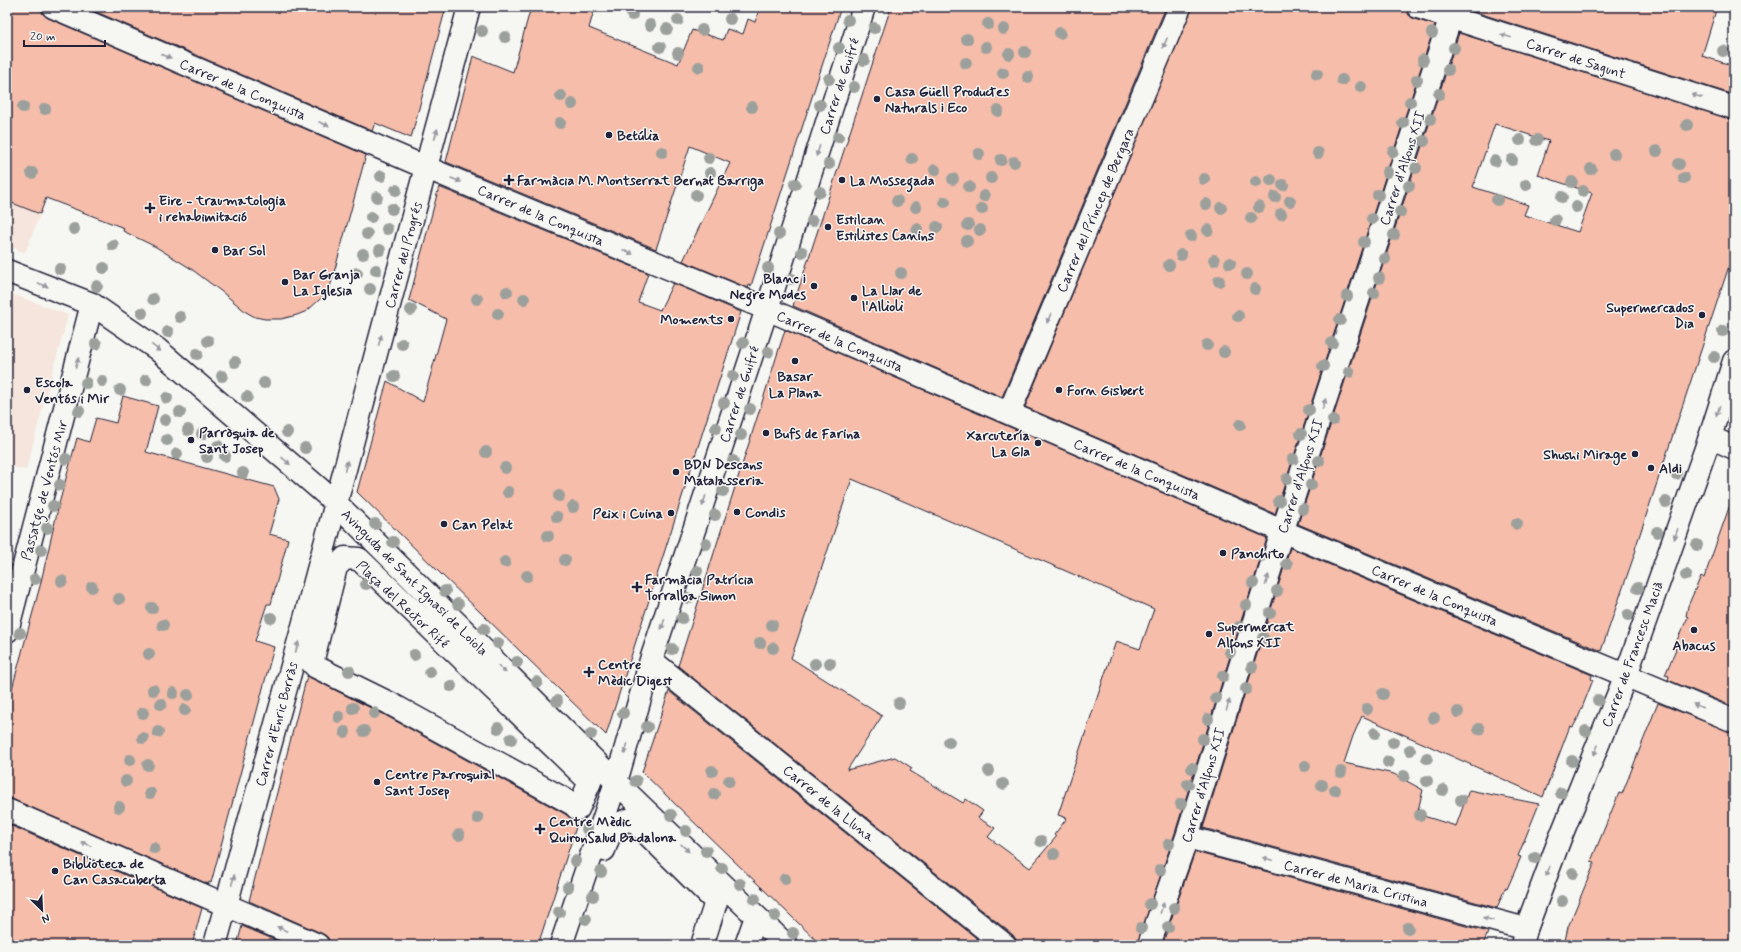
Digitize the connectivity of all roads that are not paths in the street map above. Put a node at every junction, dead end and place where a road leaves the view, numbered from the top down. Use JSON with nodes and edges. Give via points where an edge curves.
{"nodes":[{"id":1,"x":53,"y":7,"type":"edge"},
{"id":2,"x":469,"y":7,"type":"edge"},
{"id":3,"x":864,"y":7,"type":"edge"},
{"id":4,"x":1180,"y":7,"type":"edge"},
{"id":5,"x":1418,"y":7,"type":"edge"},
{"id":6,"x":1453,"y":13,"type":"edge"},
{"id":7,"x":1734,"y":108,"type":"edge"},
{"id":8,"x":427,"y":168,"type":"junction"},
{"id":9,"x":7,"y":271,"type":"edge"},
{"id":10,"x":92,"y":304,"type":"junction"},
{"id":11,"x":767,"y":309,"type":"junction"},
{"id":12,"x":1734,"y":361,"type":"edge"},
{"id":13,"x":1009,"y":413,"type":"junction"},
{"id":14,"x":1710,"y":437,"type":"junction"},
{"id":15,"x":1734,"y":448,"type":"edge"},
{"id":16,"x":336,"y":504,"type":"junction"},
{"id":17,"x":1282,"y":531,"type":"junction"},
{"id":18,"x":7,"y":631,"type":"edge"},
{"id":19,"x":652,"y":660,"type":"junction"},
{"id":20,"x":1626,"y":675,"type":"junction"},
{"id":21,"x":1734,"y":721,"type":"edge"},
{"id":22,"x":616,"y":782,"type":"junction"},
{"id":23,"x":573,"y":804,"type":"joint"},
{"id":24,"x":7,"y":810,"type":"edge"},
{"id":25,"x":1187,"y":837,"type":"junction"},
{"id":26,"x":734,"y":894,"type":"junction"},
{"id":27,"x":226,"y":905,"type":"junction"},
{"id":28,"x":756,"y":917,"type":"junction"},
{"id":29,"x":1524,"y":937,"type":"edge"},
{"id":30,"x":215,"y":945,"type":"edge"},
{"id":31,"x":318,"y":945,"type":"edge"},
{"id":32,"x":561,"y":945,"type":"edge"},
{"id":33,"x":574,"y":945,"type":"edge"},
{"id":34,"x":702,"y":945,"type":"edge"},
{"id":35,"x":716,"y":945,"type":"edge"},
{"id":36,"x":746,"y":945,"type":"edge"},
{"id":37,"x":786,"y":945,"type":"edge"},
{"id":38,"x":1005,"y":945,"type":"edge"},
{"id":39,"x":1149,"y":945,"type":"edge"}],
"edges":[{"from":1,"to":8,"type":"street","name":"Carrer de la Conquista","one_way":true},
{"from":8,"to":2,"type":"street","name":"Carrer del Progrés","one_way":true},
{"from":3,"to":11,"type":"street","name":"Carrer de Guifré","one_way":true},
{"from":4,"to":13,"type":"street","name":"Carrer del Príncep de Bergara","one_way":true},
{"from":5,"to":6,"type":"street","name":"Carrer de Sagunt"},
{"from":7,"to":6,"type":"street","name":"Carrer de Sagunt","one_way":true},
{"from":17,"to":6,"type":"street","name":"Carrer d'Alfons XII","one_way":true},
{"from":8,"to":11,"type":"street","name":"Carrer de la Conquista","one_way":true},
{"from":16,"to":8,"type":"street","name":"Carrer del Progrés","one_way":true},
{"from":9,"to":10,"type":"street","name":"Avinguda de Sant Ignasi de Loiola","one_way":true},
{"from":10,"to":16,"type":"street","name":"Avinguda de Sant Ignasi de Loiola","one_way":true,"via":[[157,349]]},
{"from":18,"to":10,"type":"street","name":"Passatge de Ventós Mir","one_way":true},
{"from":11,"to":13,"type":"street","name":"Carrer de la Conquista"},
{"from":11,"to":19,"type":"street","name":"Carrer de Guifré","one_way":true},
{"from":12,"to":14,"type":"street","name":"Carrer de Francesc Macià","one_way":true},
{"from":13,"to":17,"type":"street","name":"Carrer de la Conquista"},
{"from":14,"to":15,"type":"street"},
{"from":14,"to":20,"type":"street","name":"Carrer de Francesc Macià","one_way":true},
{"from":16,"to":22,"type":"street","name":"Avinguda de Sant Ignasi de Loiola","one_way":true},
{"from":27,"to":16,"type":"street","name":"Carrer d'Enric Borràs","one_way":true},
{"from":17,"to":20,"type":"street","name":"Carrer de la Conquista"},
{"from":25,"to":17,"type":"street","name":"Carrer d'Alfons XII","one_way":true},
{"from":19,"to":22,"type":"street","name":"Carrer de Guifré","one_way":true},
{"from":19,"to":38,"type":"street","name":"Carrer de la Lluna"},
{"from":21,"to":20,"type":"street","name":"Carrer de la Conquista","one_way":true},
{"from":20,"to":29,"type":"street","name":"Carrer de Francesc Macià","one_way":true,"via":[[1558,841]]},
{"from":22,"to":26,"type":"street","name":"Avinguda de Sant Ignasi de Loiola","one_way":true},
{"from":22,"to":32,"type":"street","name":"Carrer de Guifré"},
{"from":23,"to":23,"type":"street","name":"Plaça del Rector Rifé","via":[[312,663],[336,567],[345,558],[359,560],[590,782],[578,809]]},
{"from":27,"to":24,"type":"street","one_way":true},
{"from":29,"to":25,"type":"street","name":"Carrer de Maria Cristina","one_way":true},
{"from":39,"to":25,"type":"street","name":"Carrer d'Alfons XII","one_way":true},
{"from":26,"to":28,"type":"street","name":"Avinguda de Sant Ignasi de Loiola"},
{"from":26,"to":35,"type":"street"},
{"from":27,"to":30,"type":"street","name":"Carrer d'Enric Borràs"},
{"from":31,"to":27,"type":"street","one_way":true},
{"from":28,"to":36,"type":"street"},
{"from":28,"to":37,"type":"street","name":"Avinguda de Sant Ignasi de Loiola"},
{"from":33,"to":34,"type":"street","via":[[609,834],[620,822],[632,819],[716,902]]}]}
